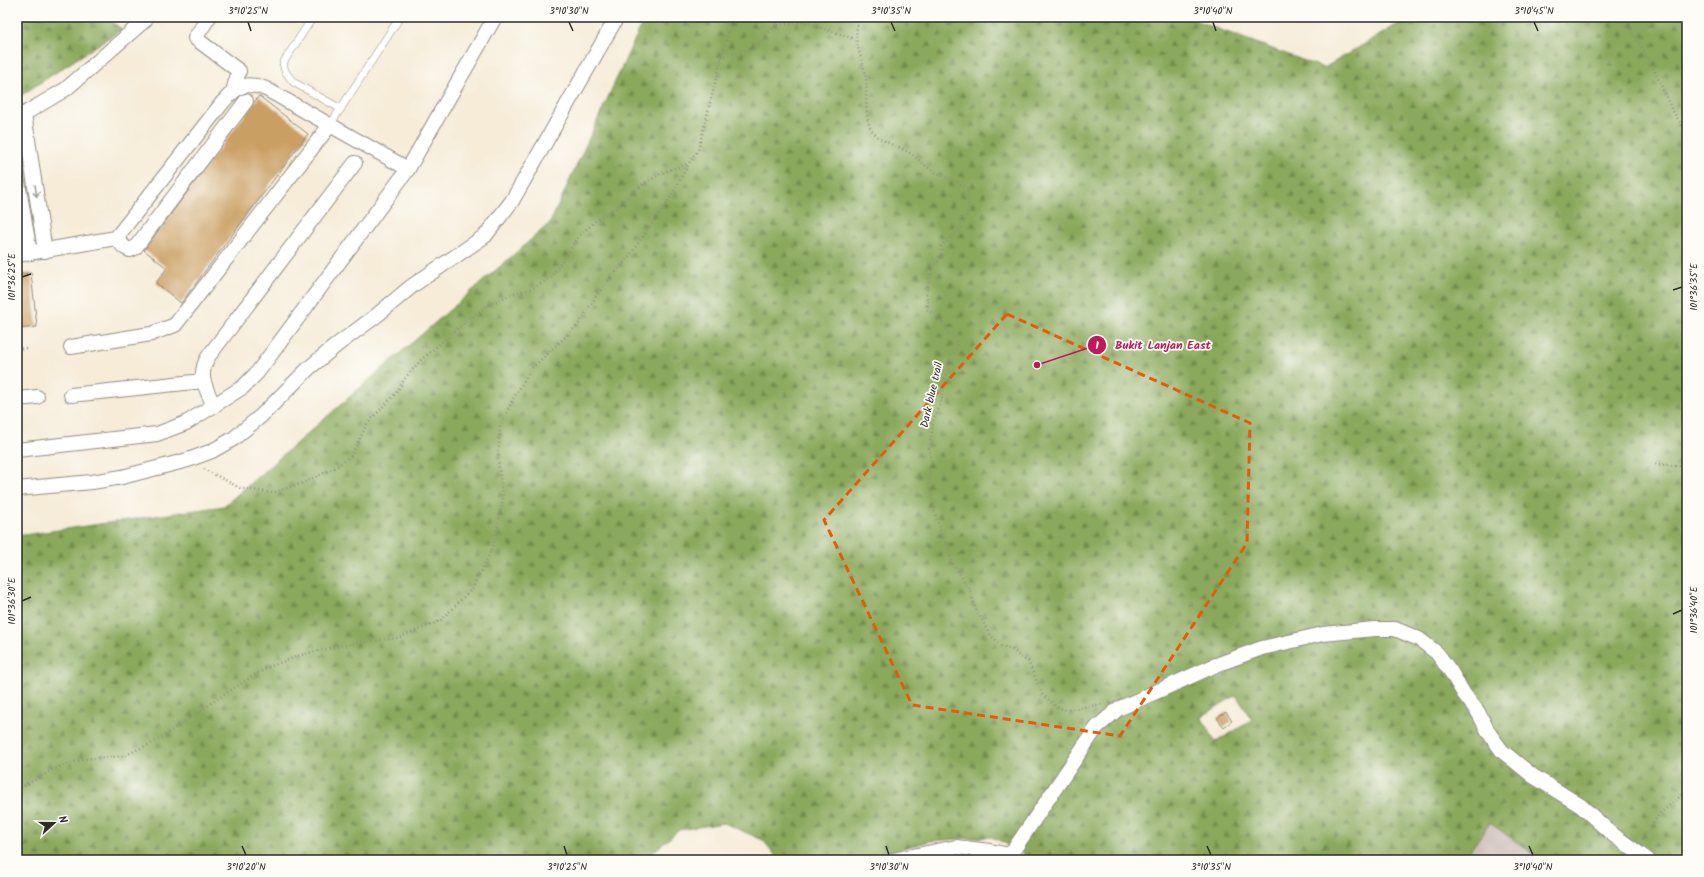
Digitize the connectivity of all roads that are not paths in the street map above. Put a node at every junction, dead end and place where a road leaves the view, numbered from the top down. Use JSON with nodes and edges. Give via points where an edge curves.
{"nodes":[{"id":1,"x":209,"y":17,"type":"edge"},
{"id":2,"x":313,"y":17,"type":"edge"},
{"id":3,"x":400,"y":17,"type":"edge"},
{"id":4,"x":495,"y":17,"type":"edge"},
{"id":5,"x":617,"y":17,"type":"edge"},
{"id":6,"x":145,"y":20,"type":"dead end"},
{"id":7,"x":233,"y":91,"type":"junction"},
{"id":8,"x":246,"y":101,"type":"dead end"},
{"id":9,"x":341,"y":109,"type":"junction"},
{"id":10,"x":21,"y":114,"type":"edge"},
{"id":11,"x":330,"y":125,"type":"junction"},
{"id":12,"x":355,"y":163,"type":"dead end"},
{"id":13,"x":408,"y":169,"type":"junction"},
{"id":14,"x":17,"y":183,"type":"edge"},
{"id":15,"x":116,"y":238,"type":"junction"},
{"id":16,"x":45,"y":251,"type":"junction"},
{"id":17,"x":23,"y":254,"type":"edge"},
{"id":18,"x":71,"y":347,"type":"dead end"},
{"id":19,"x":203,"y":381,"type":"junction"},
{"id":20,"x":71,"y":395,"type":"dead end"},
{"id":21,"x":36,"y":396,"type":"dead end"},
{"id":22,"x":17,"y":399,"type":"edge"},
{"id":23,"x":214,"y":406,"type":"junction"},
{"id":24,"x":17,"y":450,"type":"edge"},
{"id":25,"x":17,"y":489,"type":"edge"},
{"id":26,"x":1011,"y":857,"type":"edge"},
{"id":27,"x":893,"y":860,"type":"edge"},
{"id":28,"x":1648,"y":860,"type":"edge"}],
"edges":[{"from":1,"to":7,"type":"street","via":[[195,38],[239,71]]},
{"from":2,"to":9,"type":"lane","via":[[283,63],[285,71],[293,82]]},
{"from":3,"to":9,"type":"lane"},
{"from":4,"to":13,"type":"street"},
{"from":5,"to":25,"type":"street","via":[[512,201],[485,236],[412,286],[338,344],[233,439],[188,460],[122,476],[92,482]]},
{"from":6,"to":10,"type":"street","via":[[66,89]]},
{"from":7,"to":11,"type":"street","via":[[240,86],[256,85]]},
{"from":7,"to":15,"type":"street"},
{"from":8,"to":15,"type":"street","via":[[135,248],[130,250],[124,247]]},
{"from":9,"to":11,"type":"lane"},
{"from":10,"to":16,"type":"street","one_way":true},
{"from":11,"to":13,"type":"street"},
{"from":11,"to":18,"type":"street","via":[[175,325],[151,334]]},
{"from":12,"to":19,"type":"street","via":[[208,357],[202,367]]},
{"from":13,"to":23,"type":"street","via":[[257,372],[243,387]]},
{"from":14,"to":17,"type":"street"},
{"from":15,"to":16,"type":"street"},
{"from":16,"to":17,"type":"street"},
{"from":19,"to":20,"type":"street"},
{"from":19,"to":23,"type":"street"},
{"from":21,"to":22,"type":"street"},
{"from":23,"to":24,"type":"street","via":[[186,423],[157,434]]},
{"from":26,"to":27,"type":"street","via":[[990,851],[956,847]]},
{"from":26,"to":28,"type":"street","via":[[1097,727],[1118,709],[1216,665],[1262,648],[1323,634],[1395,629],[1419,639],[1437,653],[1502,751],[1532,776],[1581,806],[1612,834]]}]}
